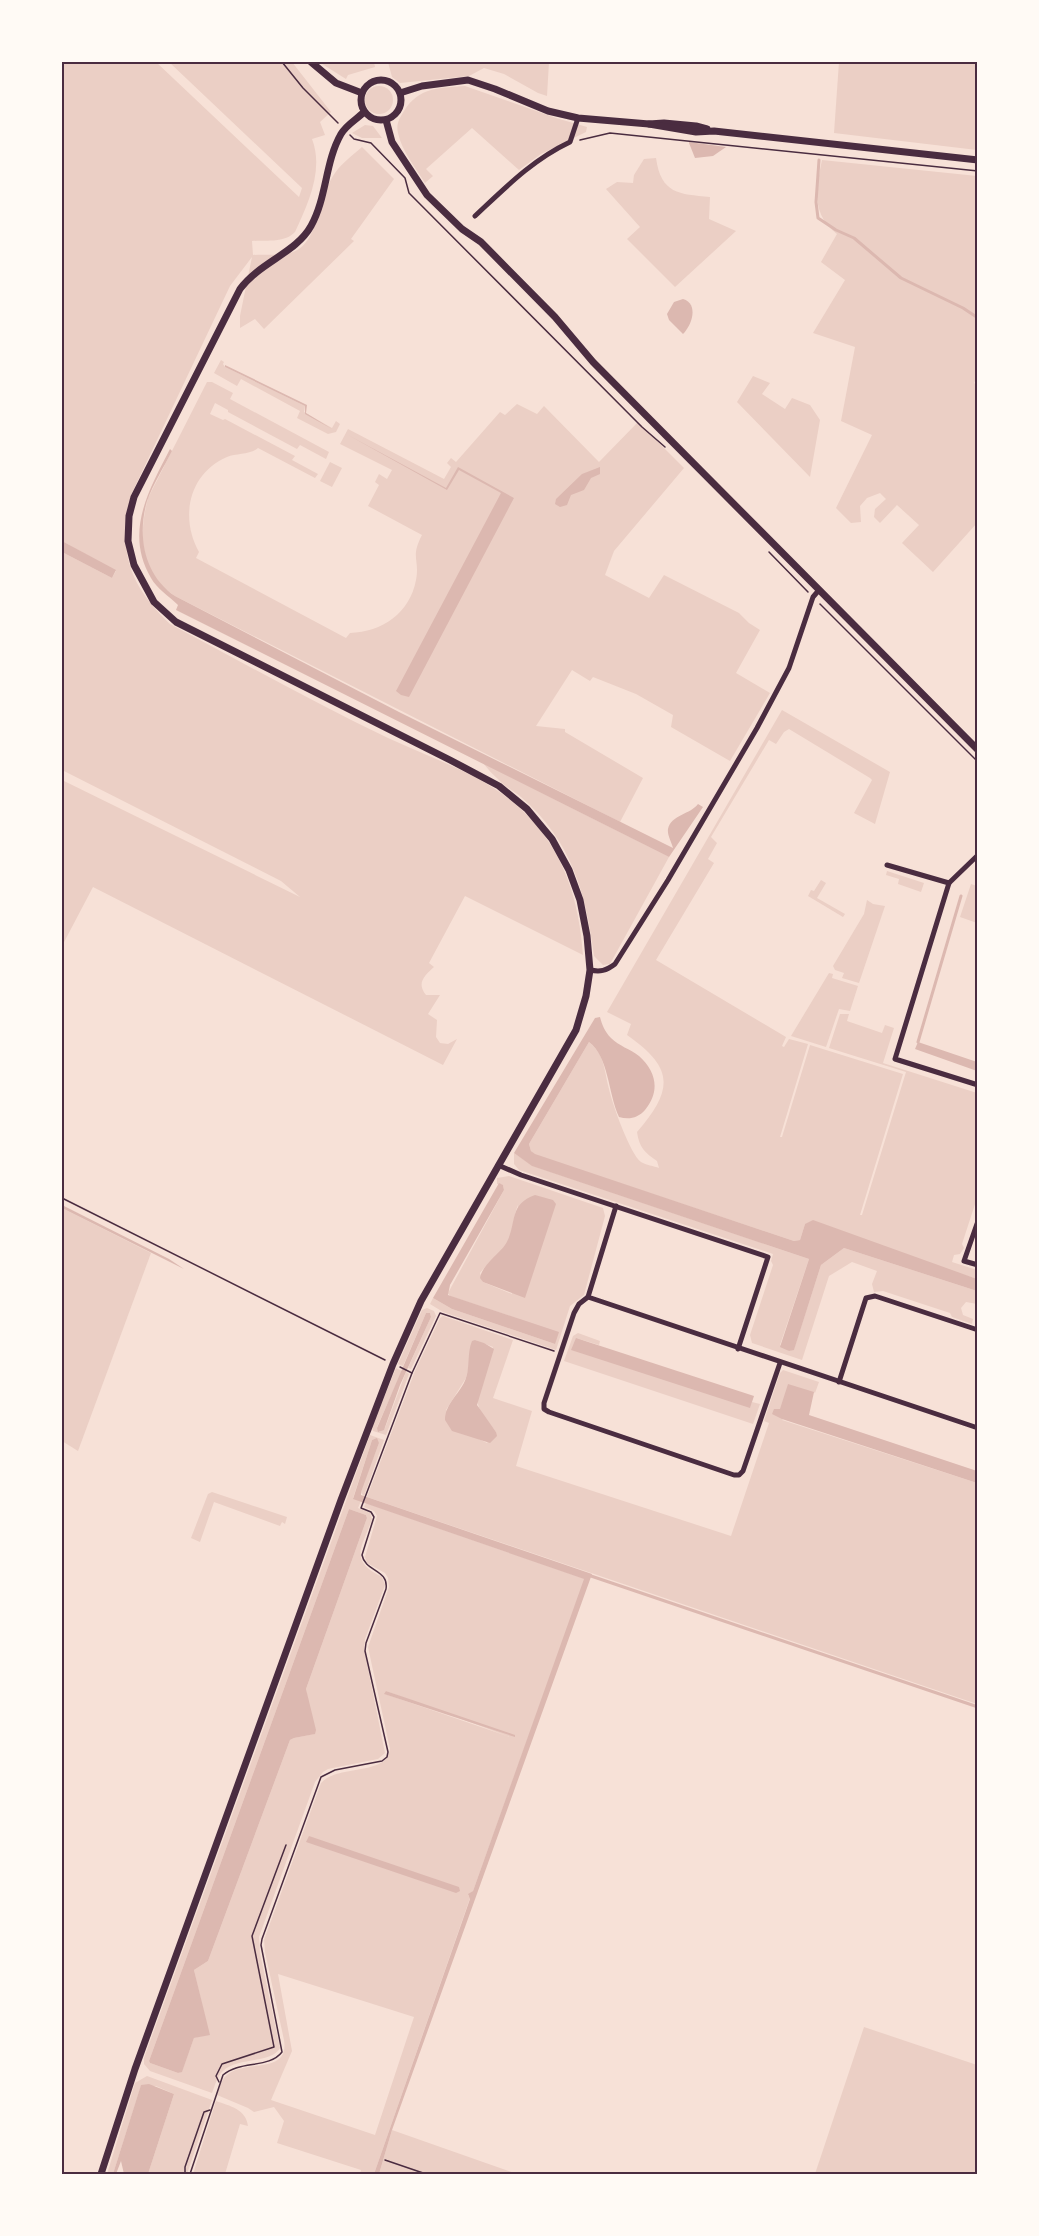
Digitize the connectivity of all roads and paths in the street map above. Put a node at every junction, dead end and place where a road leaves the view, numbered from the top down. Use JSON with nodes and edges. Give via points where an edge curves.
{"nodes":[{"id":1,"x":282,"y":62,"type":"edge"},
{"id":2,"x":311,"y":62,"type":"edge"},
{"id":3,"x":362,"y":93,"type":"junction"},
{"id":4,"x":400,"y":93,"type":"junction"},
{"id":5,"x":364,"y":112,"type":"junction"},
{"id":6,"x":578,"y":118,"type":"junction"},
{"id":7,"x":386,"y":120,"type":"junction"},
{"id":8,"x":344,"y":129,"type":"junction"},
{"id":9,"x":570,"y":142,"type":"junction"},
{"id":10,"x":978,"y":160,"type":"edge"},
{"id":11,"x":978,"y":171,"type":"edge"},
{"id":12,"x":476,"y":216,"type":"dead end"},
{"id":13,"x":665,"y":447,"type":"dead end"},
{"id":14,"x":764,"y":546,"type":"dead end"},
{"id":15,"x":819,"y":590,"type":"junction"},
{"id":16,"x":813,"y":597,"type":"junction"},
{"id":17,"x":978,"y":750,"type":"edge"},
{"id":18,"x":978,"y":762,"type":"edge"},
{"id":19,"x":978,"y":855,"type":"edge"},
{"id":20,"x":887,"y":865,"type":"dead end"},
{"id":21,"x":949,"y":884,"type":"junction"},
{"id":22,"x":590,"y":970,"type":"junction"},
{"id":23,"x":978,"y":1085,"type":"edge"},
{"id":24,"x":497,"y":1164,"type":"junction"},
{"id":25,"x":62,"y":1197,"type":"edge"},
{"id":26,"x":616,"y":1206,"type":"junction"},
{"id":27,"x":978,"y":1221,"type":"edge"},
{"id":28,"x":978,"y":1265,"type":"edge"},
{"id":29,"x":588,"y":1297,"type":"junction"},
{"id":30,"x":978,"y":1330,"type":"edge"},
{"id":31,"x":738,"y":1349,"type":"junction"},
{"id":32,"x":561,"y":1353,"type":"junction"},
{"id":33,"x":780,"y":1363,"type":"junction"},
{"id":34,"x":396,"y":1365,"type":"junction"},
{"id":35,"x":411,"y":1372,"type":"junction"},
{"id":36,"x":839,"y":1382,"type":"junction"},
{"id":37,"x":978,"y":1428,"type":"edge"},
{"id":38,"x":286,"y":1845,"type":"dead end"},
{"id":39,"x":220,"y":2083,"type":"junction"},
{"id":40,"x":211,"y":2110,"type":"junction"},
{"id":41,"x":386,"y":2160,"type":"dead end"},
{"id":42,"x":101,"y":2175,"type":"edge"},
{"id":43,"x":185,"y":2175,"type":"edge"},
{"id":44,"x":190,"y":2175,"type":"edge"},
{"id":45,"x":426,"y":2175,"type":"edge"}],
"edges":[{"from":1,"to":8,"type":"path"},
{"from":2,"to":3,"type":"street","via":[[336,83]]},
{"from":3,"to":4,"type":"street","via":[[369,83],[382,79],[391,82]]},
{"from":3,"to":5,"type":"street"},
{"from":4,"to":6,"type":"street","via":[[468,80],[548,111]]},
{"from":4,"to":7,"type":"street","via":[[397,113]]},
{"from":5,"to":7,"type":"street","via":[[374,119]]},
{"from":5,"to":8,"type":"street"},
{"from":6,"to":9,"type":"street"},
{"from":6,"to":10,"type":"street"},
{"from":7,"to":15,"type":"street","via":[[392,142],[427,195],[481,242],[593,362]]},
{"from":8,"to":13,"type":"path","via":[[354,139],[371,142],[405,178],[410,193]]},
{"from":8,"to":22,"type":"street","via":[[311,227],[301,240],[255,272],[240,289],[134,497],[128,541],[134,565],[154,602],[176,622],[499,786],[527,809],[552,839],[569,870],[580,900]]},
{"from":9,"to":11,"type":"path","via":[[610,133]]},
{"from":9,"to":12,"type":"street","via":[[516,177]]},
{"from":14,"to":16,"type":"path"},
{"from":15,"to":16,"type":"street"},
{"from":15,"to":17,"type":"street"},
{"from":16,"to":18,"type":"path"},
{"from":16,"to":22,"type":"street","via":[[789,668],[668,880],[615,964],[607,970]]},
{"from":19,"to":21,"type":"street"},
{"from":20,"to":21,"type":"street"},
{"from":21,"to":23,"type":"street","via":[[895,1059]]},
{"from":22,"to":24,"type":"street","via":[[576,1030]]},
{"from":24,"to":26,"type":"street"},
{"from":24,"to":34,"type":"street","via":[[421,1301]]},
{"from":25,"to":34,"type":"path"},
{"from":26,"to":29,"type":"street"},
{"from":26,"to":31,"type":"street","via":[[768,1257]]},
{"from":27,"to":28,"type":"street","via":[[964,1261]]},
{"from":29,"to":31,"type":"street"},
{"from":29,"to":32,"type":"street","via":[[579,1304]]},
{"from":30,"to":36,"type":"street","via":[[875,1296],[866,1298]]},
{"from":31,"to":33,"type":"street"},
{"from":32,"to":33,"type":"street","via":[[544,1409],[734,1475],[742,1471]]},
{"from":32,"to":35,"type":"path","via":[[440,1313]]},
{"from":33,"to":36,"type":"street"},
{"from":34,"to":35,"type":"path"},
{"from":34,"to":42,"type":"street","via":[[345,1490],[135,2069]]},
{"from":35,"to":39,"type":"path","via":[[362,1504],[374,1517],[363,1559],[368,1567],[382,1574],[387,1584],[365,1651],[387,1757],[321,1777],[261,1945],[282,2052],[273,2059],[232,2068]]},
{"from":36,"to":37,"type":"street"},
{"from":38,"to":39,"type":"path","via":[[252,1936],[273,2047],[222,2064],[216,2076]]},
{"from":39,"to":40,"type":"path"},
{"from":40,"to":43,"type":"path","via":[[204,2112]]},
{"from":40,"to":44,"type":"path"},
{"from":41,"to":45,"type":"path"}]}
